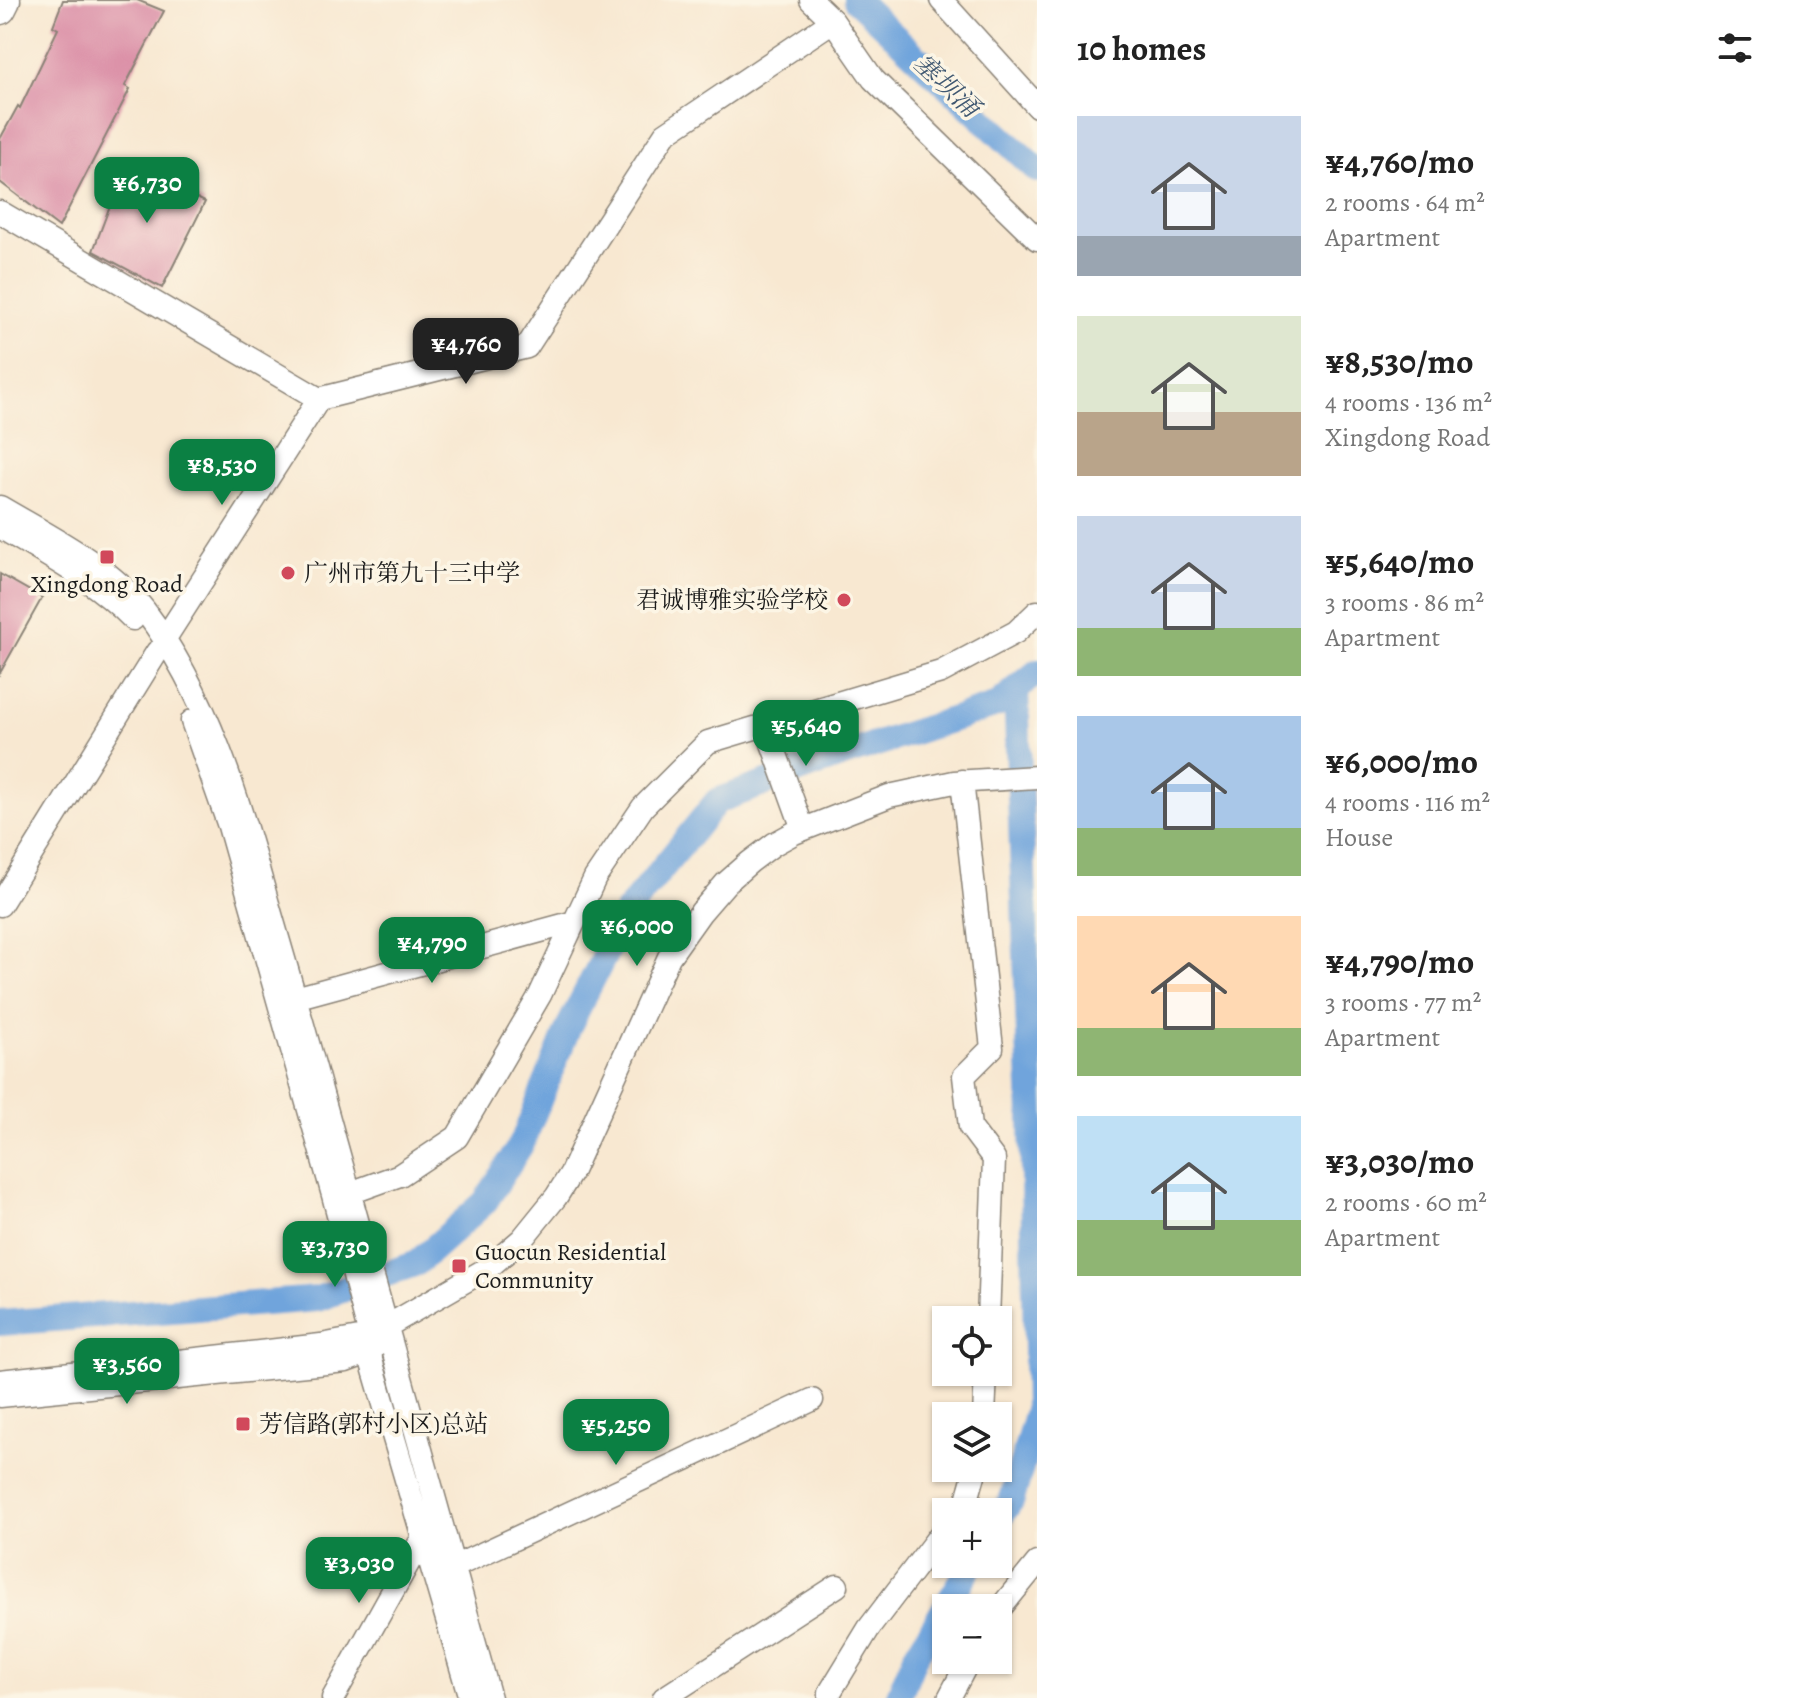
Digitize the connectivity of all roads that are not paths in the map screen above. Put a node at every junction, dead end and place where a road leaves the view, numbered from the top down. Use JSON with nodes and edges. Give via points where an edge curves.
{"nodes":[{"id":1,"x":4,"y":0,"type":"edge"},
{"id":2,"x":811,"y":0,"type":"edge"},
{"id":3,"x":941,"y":0,"type":"edge"},
{"id":4,"x":0,"y":8,"type":"edge"},
{"id":5,"x":833,"y":21,"type":"junction"},
{"id":6,"x":1037,"y":106,"type":"edge"},
{"id":7,"x":0,"y":212,"type":"edge"},
{"id":8,"x":1037,"y":239,"type":"edge"},
{"id":9,"x":319,"y":399,"type":"junction"},
{"id":10,"x":0,"y":507,"type":"edge"},
{"id":11,"x":0,"y":527,"type":"edge"},
{"id":12,"x":1037,"y":612,"type":"edge"},
{"id":13,"x":160,"y":646,"type":"junction"},
{"id":14,"x":765,"y":724,"type":"junction"},
{"id":15,"x":1037,"y":777,"type":"edge"},
{"id":16,"x":962,"y":781,"type":"junction"},
{"id":17,"x":803,"y":829,"type":"junction"},
{"id":18,"x":0,"y":905,"type":"edge"},
{"id":19,"x":574,"y":922,"type":"junction"},
{"id":20,"x":288,"y":1000,"type":"junction"},
{"id":21,"x":350,"y":1193,"type":"junction"},
{"id":22,"x":357,"y":1250,"type":"junction"},
{"id":23,"x":989,"y":1306,"type":"edge"},
{"id":24,"x":375,"y":1338,"type":"junction"},
{"id":25,"x":0,"y":1381,"type":"edge"},
{"id":26,"x":0,"y":1396,"type":"edge"},
{"id":27,"x":812,"y":1400,"type":"dead end"},
{"id":28,"x":424,"y":1535,"type":"junction"},
{"id":29,"x":932,"y":1545,"type":"edge"},
{"id":30,"x":1036,"y":1565,"type":"edge"},
{"id":31,"x":445,"y":1571,"type":"junction"},
{"id":32,"x":837,"y":1586,"type":"dead end"},
{"id":33,"x":1012,"y":1594,"type":"edge"},
{"id":34,"x":962,"y":1674,"type":"edge"},
{"id":35,"x":333,"y":1698,"type":"edge"},
{"id":36,"x":470,"y":1698,"type":"edge"},
{"id":37,"x":490,"y":1698,"type":"edge"},
{"id":38,"x":664,"y":1698,"type":"edge"},
{"id":39,"x":830,"y":1698,"type":"edge"},
{"id":40,"x":949,"y":1698,"type":"edge"}],
"edges":[{"from":1,"to":4,"type":"highway"},
{"from":2,"to":5,"type":"street"},
{"from":3,"to":6,"type":"street"},
{"from":5,"to":8,"type":"street","via":[[873,79]]},
{"from":5,"to":9,"type":"street","via":[[665,134],[527,347]]},
{"from":7,"to":9,"type":"street"},
{"from":9,"to":13,"type":"street"},
{"from":10,"to":13,"type":"street","via":[[120,585],[145,612]]},
{"from":11,"to":13,"type":"street","via":[[116,601]]},
{"from":12,"to":14,"type":"street","via":[[1016,632],[941,672]]},
{"from":13,"to":18,"type":"street"},
{"from":13,"to":20,"type":"street","via":[[215,782]]},
{"from":14,"to":17,"type":"street"},
{"from":14,"to":19,"type":"street","via":[[708,742],[643,807],[595,878]]},
{"from":15,"to":16,"type":"street"},
{"from":16,"to":17,"type":"street","via":[[889,796]]},
{"from":16,"to":23,"type":"street","via":[[992,1048],[964,1076],[970,1127],[994,1159]]},
{"from":17,"to":24,"type":"street","via":[[774,844],[726,883],[681,937],[571,1173],[522,1239],[488,1268],[417,1307]]},
{"from":19,"to":20,"type":"street"},
{"from":19,"to":21,"type":"street","via":[[540,995],[457,1137],[400,1175]]},
{"from":20,"to":21,"type":"street"},
{"from":20,"to":22,"type":"street"},
{"from":21,"to":22,"type":"street"},
{"from":22,"to":24,"type":"street"},
{"from":24,"to":25,"type":"street"},
{"from":24,"to":26,"type":"street","via":[[346,1361]]},
{"from":24,"to":28,"type":"street"},
{"from":24,"to":31,"type":"street"},
{"from":27,"to":31,"type":"street"},
{"from":28,"to":31,"type":"street"},
{"from":28,"to":35,"type":"street"},
{"from":29,"to":39,"type":"street","via":[[869,1628]]},
{"from":30,"to":33,"type":"street"},
{"from":31,"to":36,"type":"street"},
{"from":31,"to":37,"type":"street"},
{"from":32,"to":38,"type":"street"},
{"from":34,"to":40,"type":"street"}]}
